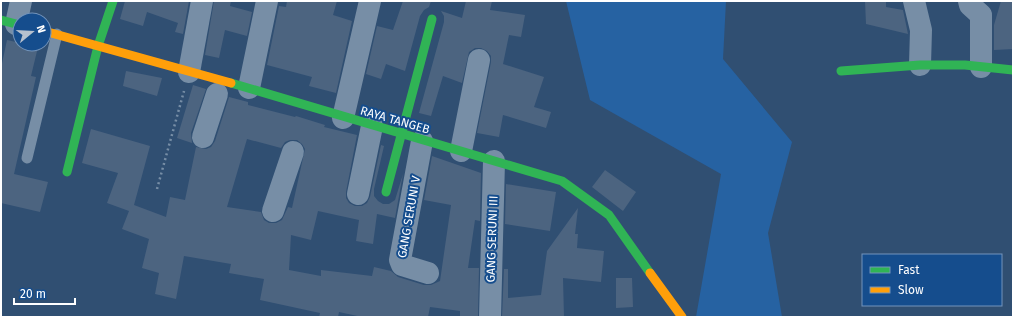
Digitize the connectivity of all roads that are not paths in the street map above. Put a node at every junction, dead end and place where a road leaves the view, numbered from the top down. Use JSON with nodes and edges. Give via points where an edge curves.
{"nodes":[{"id":1,"x":21,"y":1,"type":"edge"},
{"id":2,"x":113,"y":1,"type":"edge"},
{"id":3,"x":202,"y":1,"type":"edge"},
{"id":4,"x":267,"y":1,"type":"edge"},
{"id":5,"x":370,"y":1,"type":"edge"},
{"id":6,"x":914,"y":1,"type":"edge"},
{"id":7,"x":969,"y":1,"type":"edge"},
{"id":8,"x":16,"y":12,"type":"edge"},
{"id":9,"x":432,"y":19,"type":"dead end"},
{"id":10,"x":52,"y":33,"type":"edge"},
{"id":11,"x":57,"y":34,"type":"junction"},
{"id":12,"x":98,"y":46,"type":"junction"},
{"id":13,"x":479,"y":60,"type":"dead end"},
{"id":14,"x":920,"y":65,"type":"junction"},
{"id":15,"x":981,"y":66,"type":"junction"},
{"id":16,"x":1013,"y":70,"type":"edge"},
{"id":17,"x":841,"y":71,"type":"dead end"},
{"id":18,"x":189,"y":72,"type":"junction"},
{"id":19,"x":248,"y":88,"type":"junction"},
{"id":20,"x":217,"y":94,"type":"dead end"},
{"id":21,"x":343,"y":118,"type":"junction"},
{"id":22,"x":372,"y":126,"type":"junction"},
{"id":23,"x":400,"y":134,"type":"junction"},
{"id":24,"x":202,"y":137,"type":"dead end"},
{"id":25,"x":422,"y":141,"type":"junction"},
{"id":26,"x":293,"y":152,"type":"dead end"},
{"id":27,"x":461,"y":152,"type":"junction"},
{"id":28,"x":27,"y":158,"type":"dead end"},
{"id":29,"x":494,"y":161,"type":"junction"},
{"id":30,"x":67,"y":172,"type":"dead end"},
{"id":31,"x":386,"y":192,"type":"dead end"},
{"id":32,"x":358,"y":194,"type":"dead end"},
{"id":33,"x":273,"y":211,"type":"dead end"},
{"id":34,"x":428,"y":272,"type":"dead end"},
{"id":35,"x":490,"y":317,"type":"edge"},
{"id":36,"x":682,"y":317,"type":"edge"}],
"edges":[{"from":1,"to":8,"type":"street"},
{"from":2,"to":12,"type":"street"},
{"from":3,"to":18,"type":"street"},
{"from":4,"to":19,"type":"street"},
{"from":5,"to":21,"type":"street"},
{"from":6,"to":14,"type":"street","via":[[921,30]]},
{"from":7,"to":15,"type":"street","via":[[982,15]]},
{"from":9,"to":23,"type":"street"},
{"from":10,"to":11,"type":"street","name":"RAYA TANGEB"},
{"from":11,"to":12,"type":"street","name":"RAYA TANGEB"},
{"from":11,"to":28,"type":"lane"},
{"from":12,"to":18,"type":"street","name":"RAYA TANGEB"},
{"from":12,"to":30,"type":"street"},
{"from":13,"to":27,"type":"street"},
{"from":14,"to":15,"type":"street"},
{"from":14,"to":17,"type":"street"},
{"from":15,"to":16,"type":"street"},
{"from":18,"to":19,"type":"street","name":"RAYA TANGEB"},
{"from":19,"to":21,"type":"street","name":"RAYA TANGEB"},
{"from":20,"to":24,"type":"street"},
{"from":21,"to":22,"type":"street","name":"RAYA TANGEB"},
{"from":22,"to":23,"type":"street","name":"RAYA TANGEB"},
{"from":22,"to":32,"type":"street"},
{"from":23,"to":25,"type":"street","name":"RAYA TANGEB"},
{"from":23,"to":31,"type":"street"},
{"from":25,"to":27,"type":"street","name":"RAYA TANGEB"},
{"from":25,"to":34,"type":"street","name":"GANG SERUNI V","via":[[400,260],[402,265]]},
{"from":26,"to":33,"type":"street"},
{"from":27,"to":29,"type":"street","name":"RAYA TANGEB"},
{"from":29,"to":35,"type":"street","name":"GANG SERUNI III"},
{"from":29,"to":36,"type":"street","name":"RAYA TANGEB","via":[[562,180],[608,215]]}]}
